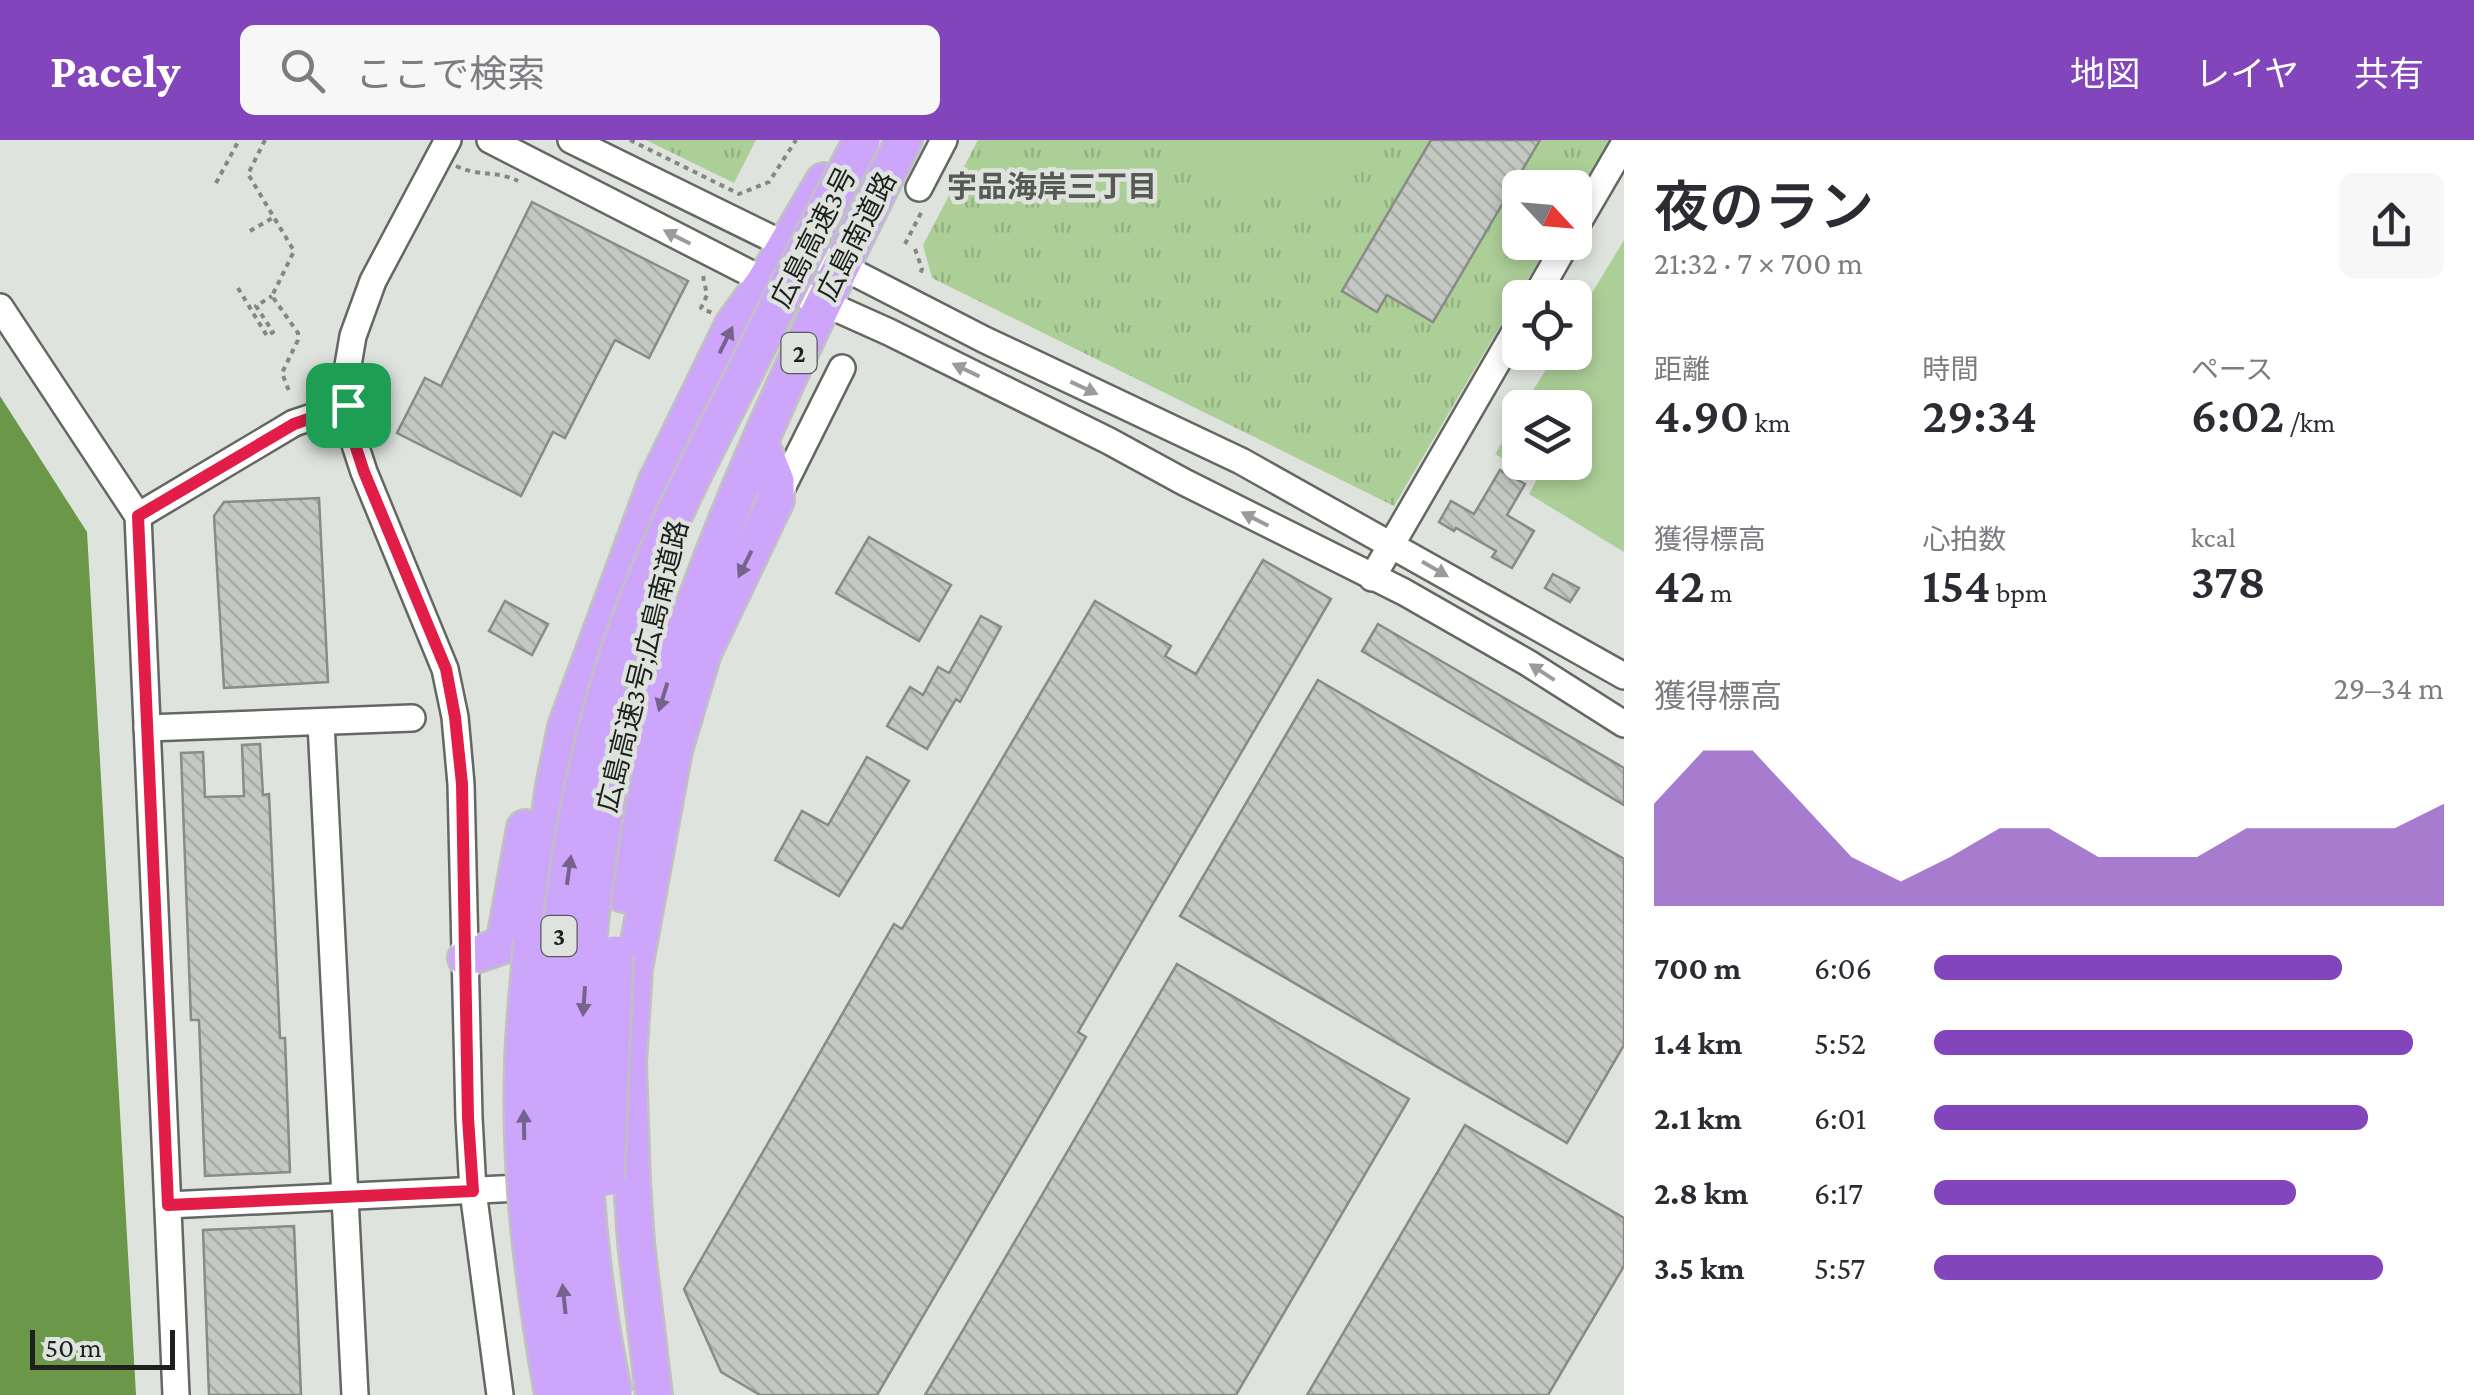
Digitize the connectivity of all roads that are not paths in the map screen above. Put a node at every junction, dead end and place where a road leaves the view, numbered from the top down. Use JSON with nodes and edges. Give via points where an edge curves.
{"nodes":[{"id":1,"x":448,"y":140,"type":"edge"},
{"id":2,"x":490,"y":140,"type":"edge"},
{"id":3,"x":571,"y":140,"type":"edge"},
{"id":4,"x":846,"y":140,"type":"edge"},
{"id":5,"x":862,"y":140,"type":"edge"},
{"id":6,"x":904,"y":140,"type":"edge"},
{"id":7,"x":944,"y":140,"type":"edge"},
{"id":8,"x":1624,"y":144,"type":"edge"},
{"id":9,"x":919,"y":188,"type":"dead end"},
{"id":10,"x":1592,"y":199,"type":"edge"},
{"id":11,"x":785,"y":245,"type":"junction"},
{"id":12,"x":840,"y":266,"type":"junction"},
{"id":13,"x":764,"y":281,"type":"junction"},
{"id":14,"x":822,"y":302,"type":"junction"},
{"id":15,"x":0,"y":307,"type":"edge"},
{"id":16,"x":1502,"y":353,"type":"edge"},
{"id":17,"x":842,"y":368,"type":"dead end"},
{"id":18,"x":694,"y":404,"type":"junction"},
{"id":19,"x":348,"y":405,"type":"junction"},
{"id":20,"x":760,"y":442,"type":"junction"},
{"id":21,"x":683,"y":495,"type":"junction"},
{"id":22,"x":776,"y":500,"type":"junction"},
{"id":23,"x":138,"y":516,"type":"junction"},
{"id":24,"x":1391,"y":545,"type":"junction"},
{"id":25,"x":1372,"y":578,"type":"junction"},
{"id":26,"x":1624,"y":676,"type":"edge"},
{"id":27,"x":412,"y":718,"type":"dead end"},
{"id":28,"x":321,"y":723,"type":"junction"},
{"id":29,"x":1624,"y":724,"type":"edge"},
{"id":30,"x":147,"y":728,"type":"junction"},
{"id":31,"x":466,"y":958,"type":"junction"},
{"id":32,"x":632,"y":1182,"type":"junction"},
{"id":33,"x":473,"y":1191,"type":"junction"},
{"id":34,"x":345,"y":1197,"type":"junction"},
{"id":35,"x":168,"y":1205,"type":"junction"},
{"id":36,"x":176,"y":1395,"type":"edge"},
{"id":37,"x":355,"y":1395,"type":"edge"},
{"id":38,"x":500,"y":1395,"type":"edge"},
{"id":39,"x":554,"y":1395,"type":"edge"},
{"id":40,"x":581,"y":1395,"type":"edge"},
{"id":41,"x":614,"y":1395,"type":"edge"},
{"id":42,"x":633,"y":1395,"type":"edge"},
{"id":43,"x":654,"y":1395,"type":"edge"}],
"edges":[{"from":1,"to":19,"type":"street","via":[[373,281],[353,336]]},
{"from":13,"to":2,"type":"street","one_way":true},
{"from":3,"to":11,"type":"street"},
{"from":4,"to":11,"type":"highway","name":"広島南道路"},
{"from":5,"to":21,"type":"highway","name":"広島高速3号","number":"3","bridge":true},
{"from":6,"to":12,"type":"highway","name":"広島南道路","number":"2"},
{"from":7,"to":9,"type":"street"},
{"from":8,"to":10,"type":"street"},
{"from":11,"to":12,"type":"street"},
{"from":11,"to":13,"type":"highway","name":"広島南道路"},
{"from":12,"to":14,"type":"highway","name":"広島南道路","number":"2"},
{"from":12,"to":24,"type":"street","one_way":true,"via":[[1240,461]]},
{"from":13,"to":14,"type":"street"},
{"from":18,"to":13,"type":"highway","name":"広島南道路","one_way":true},
{"from":14,"to":20,"type":"highway","name":"広島南道路","number":"2"},
{"from":25,"to":14,"type":"street","one_way":true},
{"from":15,"to":23,"type":"street"},
{"from":16,"to":24,"type":"street"},
{"from":17,"to":22,"type":"street"},
{"from":18,"to":31,"type":"highway","via":[[657,430],[593,584],[536,762],[504,946]]},
{"from":39,"to":18,"type":"highway","name":"広島南道路","one_way":true,"bridge":true,"via":[[526,1199],[523,1066],[532,940],[566,728],[656,483]]},
{"from":19,"to":23,"type":"street","via":[[294,424]]},
{"from":19,"to":31,"type":"street","via":[[364,472],[446,669],[462,784]]},
{"from":20,"to":22,"type":"highway","via":[[776,481]]},
{"from":20,"to":42,"type":"highway","name":"広島南道路","one_way":true,"bridge":true,"via":[[678,650],[636,796],[615,954],[606,1179]]},
{"from":40,"to":21,"type":"highway","name":"広島高速3号;広島南道路","number":"3","one_way":true,"bridge":true,"via":[[558,1242],[558,943],[584,787],[611,680]]},
{"from":21,"to":41,"type":"highway","name":"広島高速3号;広島南道路","number":"3","one_way":true,"bridge":true,"via":[[610,782],[583,1010],[589,1241]]},
{"from":22,"to":32,"type":"highway","one_way":true,"via":[[702,653],[674,750],[634,969],[628,1063]]},
{"from":23,"to":30,"type":"street"},
{"from":24,"to":25,"type":"street"},
{"from":24,"to":26,"type":"street","one_way":true},
{"from":29,"to":25,"type":"street","one_way":true},
{"from":27,"to":28,"type":"street"},
{"from":28,"to":30,"type":"street"},
{"from":28,"to":34,"type":"street"},
{"from":30,"to":35,"type":"street"},
{"from":31,"to":33,"type":"street"},
{"from":32,"to":33,"type":"street"},
{"from":32,"to":43,"type":"highway"},
{"from":33,"to":34,"type":"street"},
{"from":33,"to":38,"type":"street"},
{"from":34,"to":35,"type":"street"},
{"from":34,"to":37,"type":"street"},
{"from":35,"to":36,"type":"street"}]}
